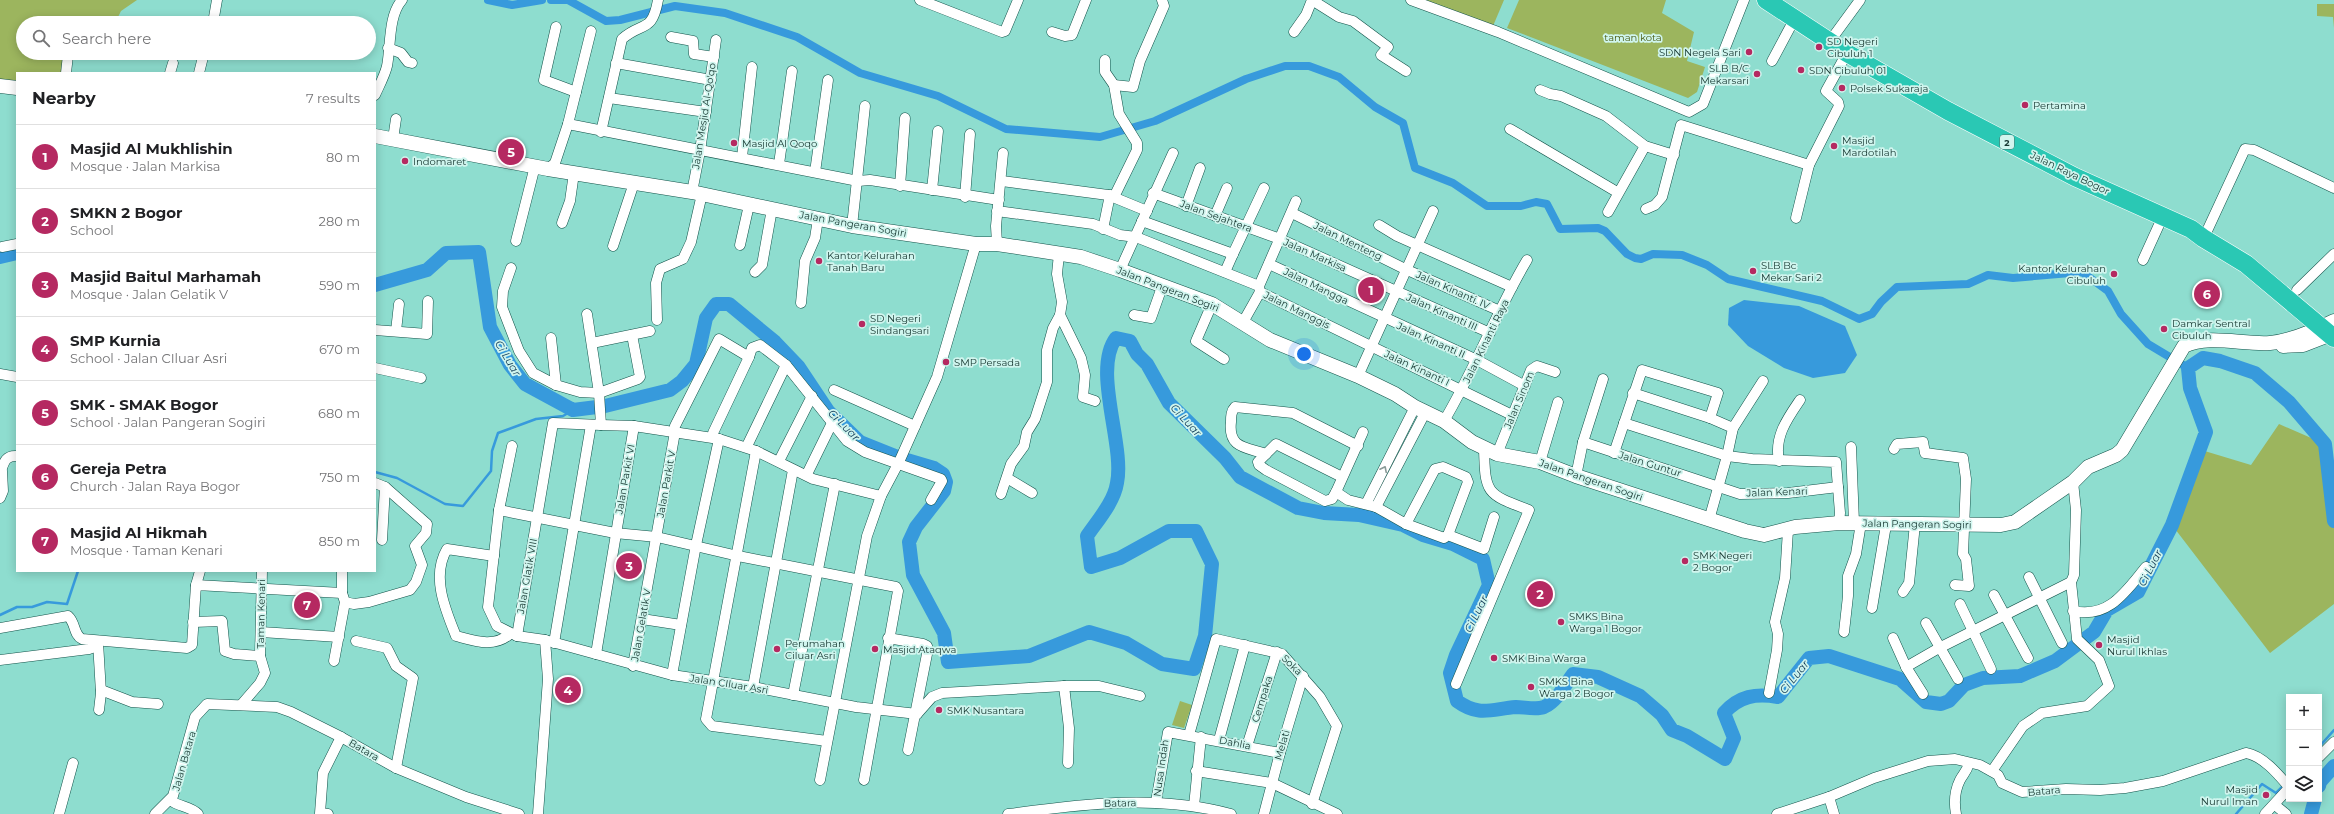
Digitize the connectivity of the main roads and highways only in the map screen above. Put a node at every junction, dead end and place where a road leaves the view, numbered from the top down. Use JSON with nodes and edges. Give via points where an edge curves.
{"nodes":[{"id":1,"x":1766,"y":0,"type":"edge"},
{"id":2,"x":2199,"y":230,"type":"junction"},
{"id":3,"x":2332,"y":329,"type":"edge"}],
"edges":[{"from":1,"to":2,"type":"highway","name":"Jalan Raya Bogor","number":"2","via":[[1847,53],[1991,134],[2074,177]]},
{"from":2,"to":3,"type":"highway","name":"Jalan Raya Bogor","number":"2","via":[[2203,238],[2246,264]]},
{"from":2,"to":3,"type":"highway","name":"Jalan Raya Bogor","number":"2","via":[[2257,260],[2297,290]]}]}
